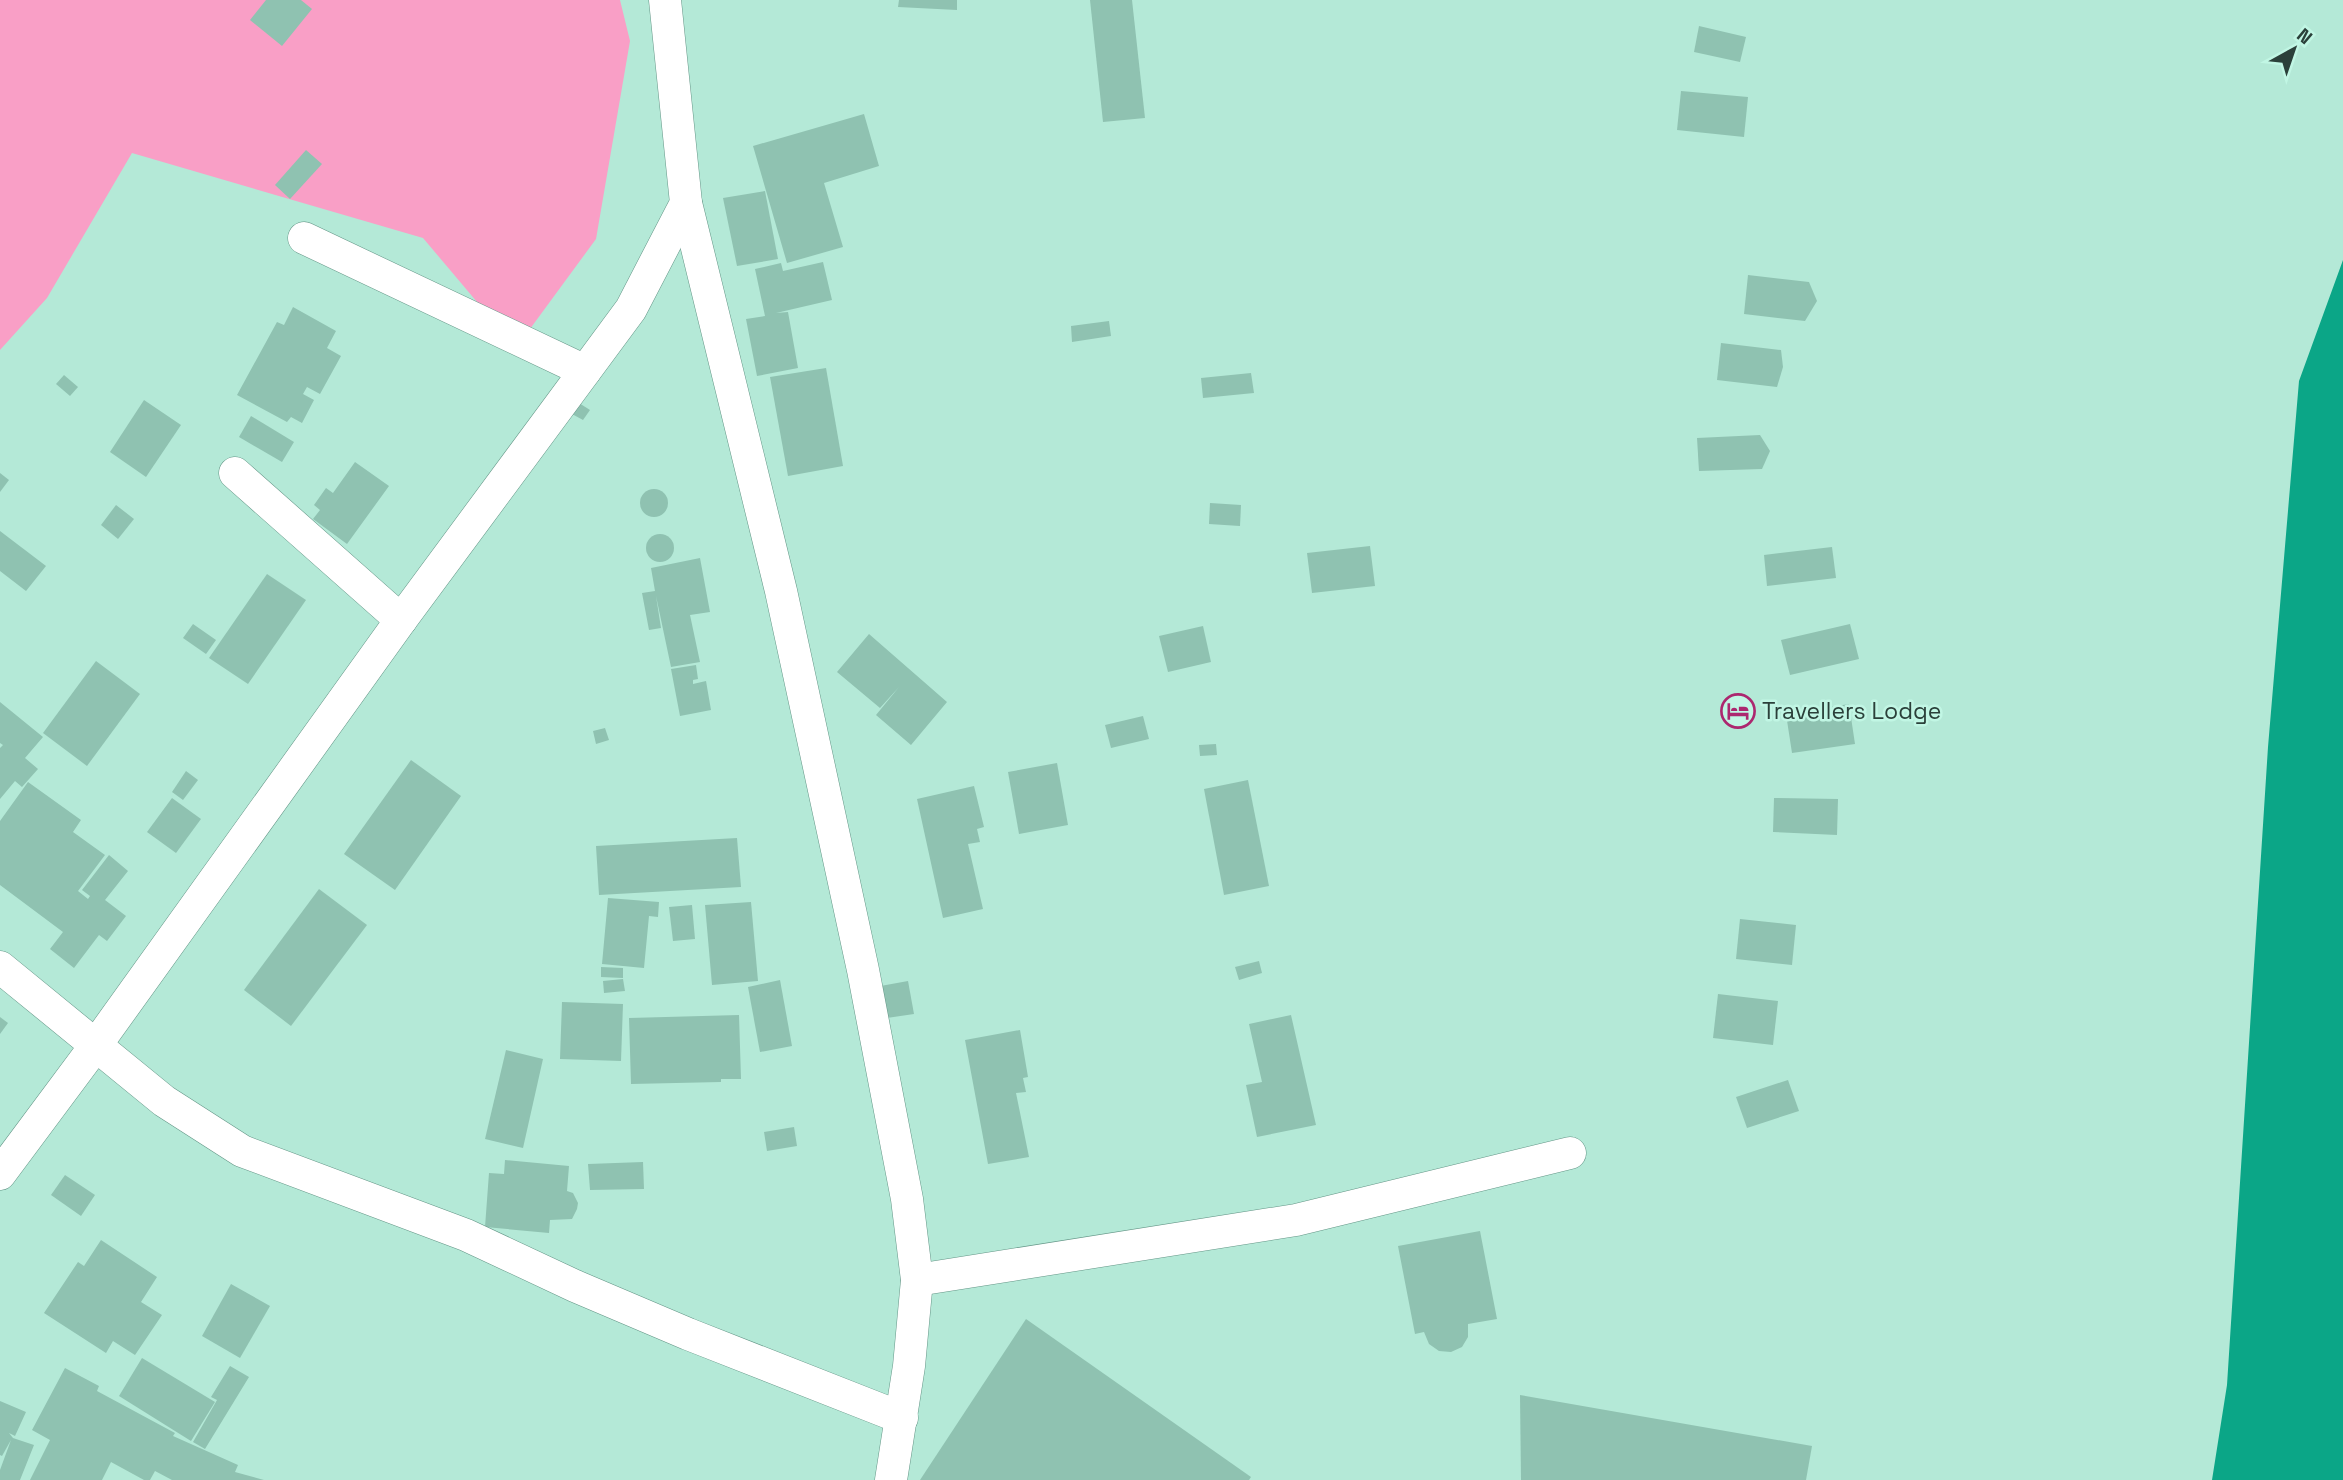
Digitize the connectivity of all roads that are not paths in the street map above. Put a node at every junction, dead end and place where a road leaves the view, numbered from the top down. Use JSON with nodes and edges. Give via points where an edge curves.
{"nodes":[{"id":1,"x":665,"y":0,"type":"edge"},
{"id":2,"x":686,"y":203,"type":"junction"},
{"id":3,"x":304,"y":238,"type":"dead end"},
{"id":4,"x":585,"y":371,"type":"junction"},
{"id":5,"x":235,"y":474,"type":"dead end"},
{"id":6,"x":401,"y":620,"type":"junction"},
{"id":7,"x":0,"y":967,"type":"edge"},
{"id":8,"x":96,"y":1045,"type":"junction"},
{"id":9,"x":1570,"y":1153,"type":"dead end"},
{"id":10,"x":0,"y":1174,"type":"edge"},
{"id":11,"x":917,"y":1280,"type":"junction"},
{"id":12,"x":902,"y":1418,"type":"junction"},
{"id":13,"x":891,"y":1480,"type":"edge"}],
"edges":[{"from":1,"to":2,"type":"street"},
{"from":2,"to":4,"type":"street","via":[[631,309]]},
{"from":2,"to":11,"type":"street","via":[[781,591],[857,943],[907,1199]]},
{"from":3,"to":4,"type":"street"},
{"from":4,"to":6,"type":"street"},
{"from":5,"to":6,"type":"street"},
{"from":6,"to":8,"type":"street"},
{"from":7,"to":8,"type":"street"},
{"from":8,"to":10,"type":"street"},
{"from":8,"to":12,"type":"street","via":[[164,1101],[243,1151],[466,1236],[688,1334]]},
{"from":9,"to":11,"type":"street","via":[[1296,1220]]},
{"from":11,"to":12,"type":"street"},
{"from":12,"to":13,"type":"street"}]}
